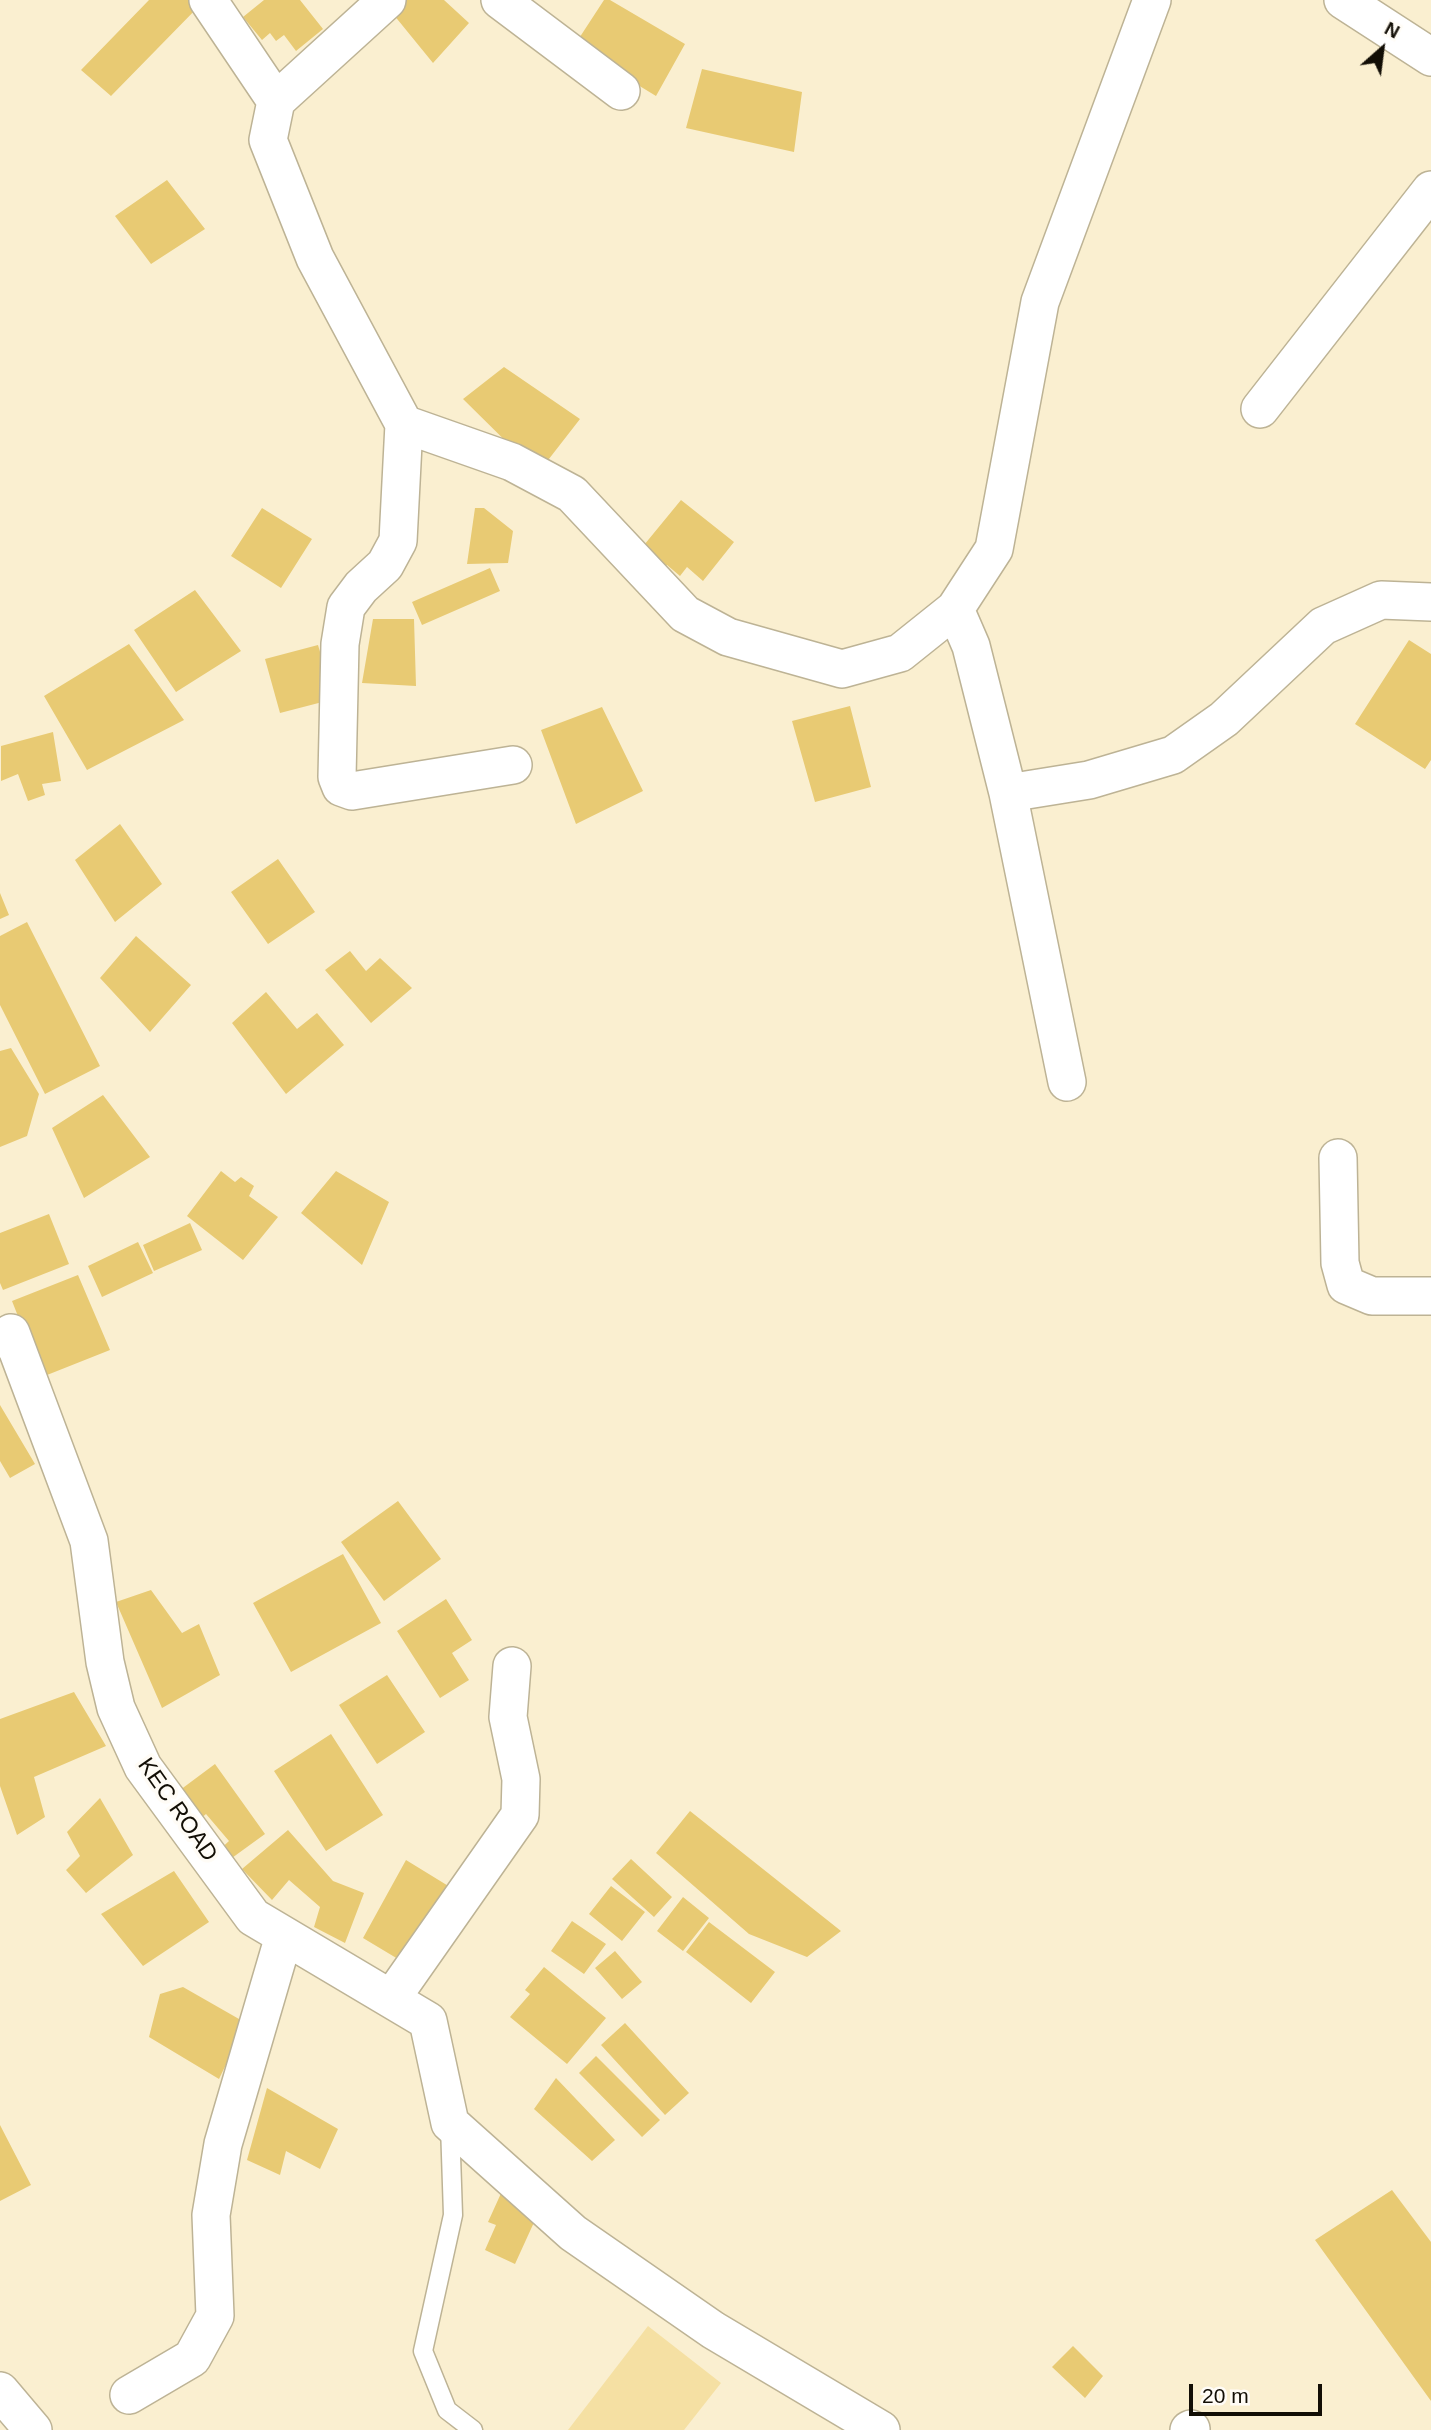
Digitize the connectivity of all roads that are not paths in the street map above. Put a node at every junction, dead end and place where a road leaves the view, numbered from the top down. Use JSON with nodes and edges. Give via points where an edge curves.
{"nodes":[{"id":1,"x":208,"y":0,"type":"edge"},
{"id":2,"x":387,"y":0,"type":"edge"},
{"id":3,"x":500,"y":0,"type":"edge"},
{"id":4,"x":1152,"y":0,"type":"edge"},
{"id":5,"x":1343,"y":0,"type":"edge"},
{"id":6,"x":1431,"y":57,"type":"edge"},
{"id":7,"x":621,"y":91,"type":"dead end"},
{"id":8,"x":276,"y":101,"type":"junction"},
{"id":9,"x":1431,"y":190,"type":"edge"},
{"id":10,"x":1261,"y":409,"type":"dead end"},
{"id":11,"x":404,"y":424,"type":"junction"},
{"id":12,"x":1431,"y":603,"type":"edge"},
{"id":13,"x":955,"y":609,"type":"junction"},
{"id":14,"x":513,"y":765,"type":"dead end"},
{"id":15,"x":1008,"y":793,"type":"junction"},
{"id":16,"x":1067,"y":1082,"type":"dead end"},
{"id":17,"x":1338,"y":1158,"type":"dead end"},
{"id":18,"x":1431,"y":1296,"type":"edge"},
{"id":19,"x":4,"y":1327,"type":"edge"},
{"id":20,"x":512,"y":1666,"type":"dead end"},
{"id":21,"x":284,"y":1936,"type":"junction"},
{"id":22,"x":391,"y":1999,"type":"junction"},
{"id":23,"x":450,"y":2123,"type":"junction"},
{"id":24,"x":0,"y":2391,"type":"edge"},
{"id":25,"x":129,"y":2395,"type":"dead end"},
{"id":26,"x":33,"y":2430,"type":"edge"},
{"id":27,"x":472,"y":2430,"type":"edge"},
{"id":28,"x":881,"y":2430,"type":"edge"}],
"edges":[{"from":1,"to":8,"type":"street"},
{"from":2,"to":8,"type":"street"},
{"from":3,"to":7,"type":"street"},
{"from":4,"to":13,"type":"street","via":[[1040,302],[994,549]]},
{"from":5,"to":6,"type":"street"},
{"from":8,"to":11,"type":"street","via":[[268,140],[315,258]]},
{"from":9,"to":10,"type":"street"},
{"from":11,"to":13,"type":"street","via":[[512,462],[572,494],[685,614],[729,637],[842,669],[900,653]]},
{"from":11,"to":14,"type":"street","via":[[398,541],[385,565],[346,607],[340,644],[337,777],[341,787],[352,791]]},
{"from":12,"to":15,"type":"street","via":[[1381,600],[1323,626],[1224,719],[1173,755],[1089,780]]},
{"from":13,"to":15,"type":"street","via":[[971,646]]},
{"from":15,"to":16,"type":"street"},
{"from":17,"to":18,"type":"street","via":[[1340,1263],[1346,1285],[1372,1296]]},
{"from":19,"to":21,"type":"street","name":"KEC ROAD","via":[[89,1541],[105,1662],[116,1708],[143,1767],[253,1917]]},
{"from":20,"to":22,"type":"street","via":[[508,1717],[521,1779],[520,1815]]},
{"from":21,"to":22,"type":"street","name":"KEC ROAD"},
{"from":21,"to":25,"type":"street","via":[[223,2144],[211,2215],[215,2316],[192,2358]]},
{"from":22,"to":23,"type":"street","name":"KEC ROAD","via":[[428,2021]]},
{"from":23,"to":27,"type":"lane","via":[[453,2215],[422,2351],[447,2410]]},
{"from":23,"to":28,"type":"street","via":[[573,2233],[713,2330]]},
{"from":24,"to":26,"type":"street"}]}
